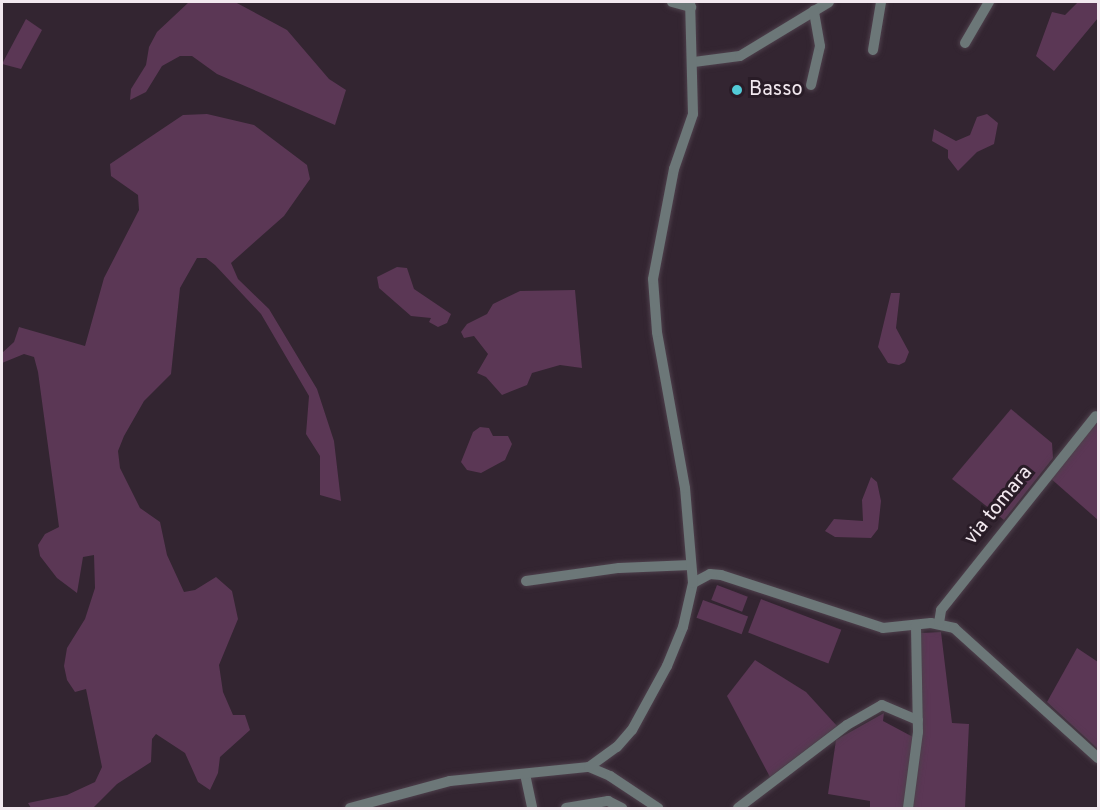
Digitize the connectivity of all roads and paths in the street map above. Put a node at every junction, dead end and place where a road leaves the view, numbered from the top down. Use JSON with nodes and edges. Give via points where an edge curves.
{"nodes":[{"id":1,"x":672,"y":2,"type":"edge"},
{"id":2,"x":828,"y":2,"type":"edge"},
{"id":3,"x":881,"y":2,"type":"edge"},
{"id":4,"x":989,"y":2,"type":"edge"},
{"id":5,"x":690,"y":4,"type":"edge"},
{"id":6,"x":814,"y":11,"type":"junction"},
{"id":7,"x":965,"y":43,"type":"dead end"},
{"id":8,"x":873,"y":50,"type":"dead end"},
{"id":9,"x":694,"y":64,"type":"junction"},
{"id":10,"x":810,"y":85,"type":"dead end"},
{"id":11,"x":1096,"y":416,"type":"dead end"},
{"id":12,"x":692,"y":565,"type":"junction"},
{"id":13,"x":526,"y":580,"type":"dead end"},
{"id":14,"x":693,"y":583,"type":"junction"},
{"id":15,"x":939,"y":623,"type":"junction"},
{"id":16,"x":916,"y":625,"type":"junction"},
{"id":17,"x":918,"y":720,"type":"junction"},
{"id":18,"x":1098,"y":758,"type":"edge"},
{"id":19,"x":589,"y":767,"type":"junction"},
{"id":20,"x":525,"y":774,"type":"junction"},
{"id":21,"x":350,"y":808,"type":"edge"},
{"id":22,"x":532,"y":808,"type":"edge"},
{"id":23,"x":566,"y":808,"type":"edge"},
{"id":24,"x":622,"y":808,"type":"edge"},
{"id":25,"x":658,"y":808,"type":"edge"},
{"id":26,"x":738,"y":808,"type":"edge"},
{"id":27,"x":908,"y":808,"type":"edge"}],
"edges":[{"from":1,"to":5,"type":"street"},
{"from":2,"to":6,"type":"street"},
{"from":3,"to":8,"type":"street"},
{"from":4,"to":7,"type":"street"},
{"from":5,"to":9,"type":"street"},
{"from":6,"to":9,"type":"street","via":[[740,56]]},
{"from":6,"to":10,"type":"street","via":[[820,46]]},
{"from":9,"to":12,"type":"street","via":[[693,114],[674,169],[653,279],[657,332],[685,488]]},
{"from":11,"to":15,"type":"street","name":"via tomara","via":[[941,610]]},
{"from":12,"to":13,"type":"street","via":[[619,568]]},
{"from":12,"to":14,"type":"street"},
{"from":14,"to":16,"type":"street","via":[[710,574],[721,575],[883,628]]},
{"from":14,"to":19,"type":"street","via":[[676,646],[641,716],[617,747]]},
{"from":15,"to":16,"type":"street"},
{"from":15,"to":18,"type":"street","via":[[966,637]]},
{"from":16,"to":17,"type":"street"},
{"from":17,"to":26,"type":"street","via":[[882,705],[847,725]]},
{"from":17,"to":27,"type":"street"},
{"from":19,"to":20,"type":"street"},
{"from":19,"to":25,"type":"street"},
{"from":20,"to":21,"type":"street","via":[[450,781]]},
{"from":20,"to":22,"type":"street"},
{"from":23,"to":24,"type":"street","via":[[608,801]]}]}
